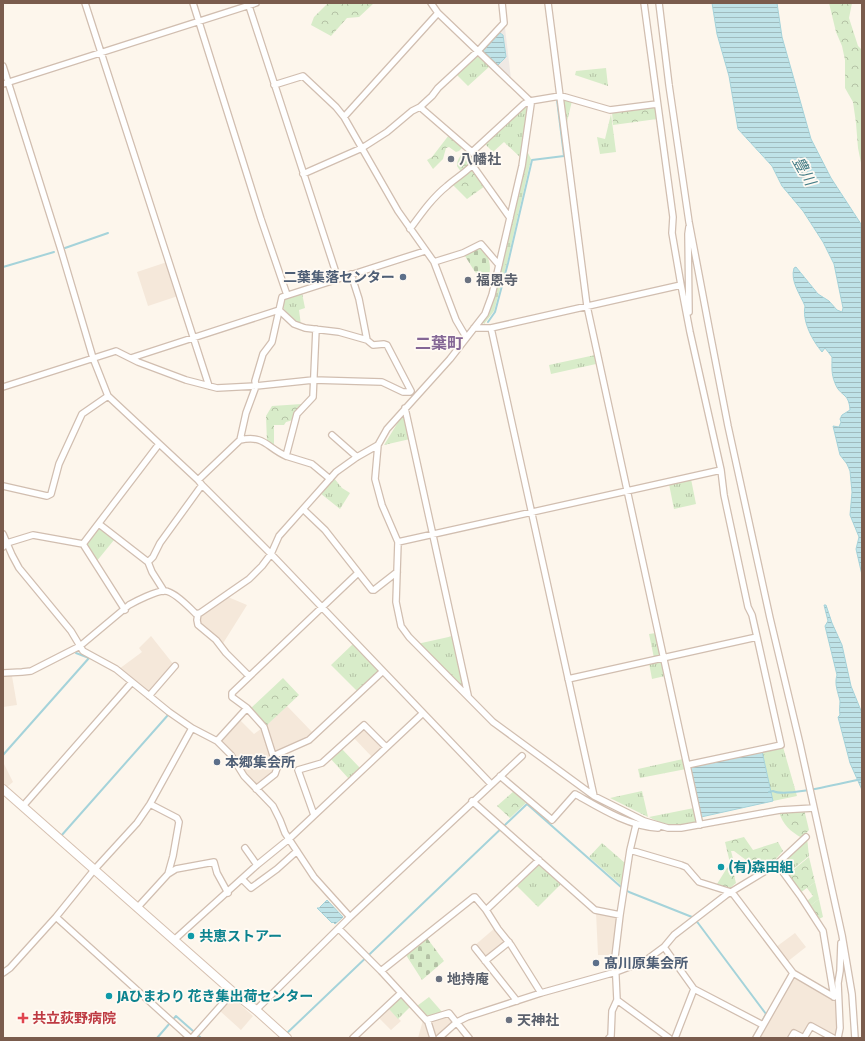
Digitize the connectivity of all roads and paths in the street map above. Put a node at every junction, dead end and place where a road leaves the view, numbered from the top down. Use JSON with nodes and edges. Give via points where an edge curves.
{"nodes":[{"id":1,"x":85,"y":3,"type":"edge"},
{"id":2,"x":193,"y":3,"type":"edge"},
{"id":3,"x":256,"y":3,"type":"edge"},
{"id":4,"x":431,"y":3,"type":"edge"},
{"id":5,"x":502,"y":3,"type":"edge"},
{"id":6,"x":548,"y":3,"type":"edge"},
{"id":7,"x":644,"y":3,"type":"edge"},
{"id":8,"x":659,"y":3,"type":"edge"},
{"id":9,"x":249,"y":4,"type":"edge"},
{"id":10,"x":438,"y":13,"type":"junction"},
{"id":11,"x":199,"y":22,"type":"junction"},
{"id":12,"x":478,"y":51,"type":"junction"},
{"id":13,"x":101,"y":52,"type":"junction"},
{"id":14,"x":3,"y":66,"type":"edge"},
{"id":15,"x":5,"y":83,"type":"edge"},
{"id":16,"x":274,"y":85,"type":"junction"},
{"id":17,"x":560,"y":96,"type":"junction"},
{"id":18,"x":530,"y":100,"type":"junction"},
{"id":19,"x":657,"y":104,"type":"junction"},
{"id":20,"x":420,"y":107,"type":"junction"},
{"id":21,"x":344,"y":117,"type":"junction"},
{"id":22,"x":362,"y":148,"type":"junction"},
{"id":23,"x":472,"y":152,"type":"junction"},
{"id":24,"x":473,"y":166,"type":"junction"},
{"id":25,"x":303,"y":174,"type":"junction"},
{"id":26,"x":510,"y":218,"type":"junction"},
{"id":27,"x":689,"y":222,"type":"junction"},
{"id":28,"x":410,"y":229,"type":"junction"},
{"id":29,"x":426,"y":251,"type":"junction"},
{"id":30,"x":434,"y":262,"type":"junction"},
{"id":31,"x":499,"y":265,"type":"junction"},
{"id":32,"x":351,"y":274,"type":"junction"},
{"id":33,"x":338,"y":279,"type":"junction"},
{"id":34,"x":681,"y":285,"type":"junction"},
{"id":35,"x":287,"y":294,"type":"junction"},
{"id":36,"x":587,"y":306,"type":"junction"},
{"id":37,"x":279,"y":310,"type":"junction"},
{"id":38,"x":689,"y":323,"type":"junction"},
{"id":39,"x":474,"y":328,"type":"junction"},
{"id":40,"x":491,"y":328,"type":"junction"},
{"id":41,"x":316,"y":329,"type":"junction"},
{"id":42,"x":466,"y":337,"type":"junction"},
{"id":43,"x":194,"y":338,"type":"junction"},
{"id":44,"x":367,"y":340,"type":"junction"},
{"id":45,"x":93,"y":358,"type":"junction"},
{"id":46,"x":131,"y":358,"type":"junction"},
{"id":47,"x":313,"y":380,"type":"junction"},
{"id":48,"x":209,"y":386,"type":"junction"},
{"id":49,"x":256,"y":386,"type":"junction"},
{"id":50,"x":3,"y":387,"type":"edge"},
{"id":51,"x":108,"y":396,"type":"junction"},
{"id":52,"x":405,"y":408,"type":"junction"},
{"id":53,"x":332,"y":435,"type":"dead end"},
{"id":54,"x":240,"y":440,"type":"junction"},
{"id":55,"x":159,"y":444,"type":"junction"},
{"id":56,"x":378,"y":445,"type":"junction"},
{"id":57,"x":286,"y":456,"type":"junction"},
{"id":58,"x":357,"y":457,"type":"junction"},
{"id":59,"x":721,"y":470,"type":"junction"},
{"id":60,"x":330,"y":479,"type":"junction"},
{"id":61,"x":200,"y":483,"type":"junction"},
{"id":62,"x":3,"y":486,"type":"edge"},
{"id":63,"x":627,"y":491,"type":"junction"},
{"id":64,"x":303,"y":509,"type":"junction"},
{"id":65,"x":531,"y":512,"type":"junction"},
{"id":66,"x":99,"y":524,"type":"junction"},
{"id":67,"x":3,"y":534,"type":"edge"},
{"id":68,"x":432,"y":534,"type":"junction"},
{"id":69,"x":398,"y":542,"type":"junction"},
{"id":70,"x":83,"y":544,"type":"junction"},
{"id":71,"x":5,"y":545,"type":"edge"},
{"id":72,"x":271,"y":554,"type":"junction"},
{"id":73,"x":148,"y":562,"type":"junction"},
{"id":74,"x":397,"y":572,"type":"junction"},
{"id":75,"x":358,"y":573,"type":"junction"},
{"id":76,"x":164,"y":591,"type":"junction"},
{"id":77,"x":322,"y":607,"type":"junction"},
{"id":78,"x":125,"y":610,"type":"junction"},
{"id":79,"x":198,"y":614,"type":"junction"},
{"id":80,"x":757,"y":637,"type":"junction"},
{"id":81,"x":80,"y":646,"type":"junction"},
{"id":82,"x":663,"y":658,"type":"junction"},
{"id":83,"x":175,"y":666,"type":"dead end"},
{"id":84,"x":383,"y":671,"type":"junction"},
{"id":85,"x":3,"y":673,"type":"edge"},
{"id":86,"x":249,"y":676,"type":"junction"},
{"id":87,"x":568,"y":679,"type":"junction"},
{"id":88,"x":132,"y":682,"type":"junction"},
{"id":89,"x":149,"y":696,"type":"junction"},
{"id":90,"x":468,"y":697,"type":"junction"},
{"id":91,"x":247,"y":708,"type":"junction"},
{"id":92,"x":423,"y":713,"type":"junction"},
{"id":93,"x":192,"y":728,"type":"junction"},
{"id":94,"x":217,"y":741,"type":"junction"},
{"id":95,"x":386,"y":747,"type":"junction"},
{"id":96,"x":273,"y":756,"type":"junction"},
{"id":97,"x":522,"y":756,"type":"dead end"},
{"id":98,"x":687,"y":765,"type":"junction"},
{"id":99,"x":500,"y":776,"type":"junction"},
{"id":100,"x":491,"y":784,"type":"junction"},
{"id":101,"x":3,"y":789,"type":"edge"},
{"id":102,"x":256,"y":789,"type":"junction"},
{"id":103,"x":594,"y":796,"type":"junction"},
{"id":104,"x":472,"y":801,"type":"junction"},
{"id":105,"x":150,"y":804,"type":"junction"},
{"id":106,"x":22,"y":806,"type":"junction"},
{"id":107,"x":814,"y":808,"type":"junction"},
{"id":108,"x":314,"y":815,"type":"junction"},
{"id":109,"x":636,"y":824,"type":"junction"},
{"id":110,"x":700,"y":825,"type":"junction"},
{"id":111,"x":668,"y":828,"type":"junction"},
{"id":112,"x":806,"y":837,"type":"dead end"},
{"id":113,"x":289,"y":839,"type":"junction"},
{"id":114,"x":245,"y":848,"type":"dead end"},
{"id":115,"x":630,"y":850,"type":"junction"},
{"id":116,"x":297,"y":851,"type":"junction"},
{"id":117,"x":539,"y":860,"type":"junction"},
{"id":118,"x":777,"y":864,"type":"junction"},
{"id":119,"x":258,"y":865,"type":"junction"},
{"id":120,"x":94,"y":870,"type":"junction"},
{"id":121,"x":168,"y":874,"type":"junction"},
{"id":122,"x":242,"y":879,"type":"junction"},
{"id":123,"x":731,"y":892,"type":"junction"},
{"id":124,"x":228,"y":893,"type":"junction"},
{"id":125,"x":137,"y":908,"type":"junction"},
{"id":126,"x":486,"y":910,"type":"junction"},
{"id":127,"x":620,"y":915,"type":"junction"},
{"id":128,"x":56,"y":917,"type":"junction"},
{"id":129,"x":350,"y":917,"type":"junction"},
{"id":130,"x":339,"y":929,"type":"junction"},
{"id":131,"x":842,"y":935,"type":"junction"},
{"id":132,"x":174,"y":940,"type":"junction"},
{"id":133,"x":509,"y":942,"type":"junction"},
{"id":134,"x":664,"y":947,"type":"junction"},
{"id":135,"x":474,"y":948,"type":"dead end"},
{"id":136,"x":485,"y":961,"type":"junction"},
{"id":137,"x":381,"y":971,"type":"junction"},
{"id":138,"x":616,"y":972,"type":"junction"},
{"id":139,"x":3,"y":973,"type":"edge"},
{"id":140,"x":793,"y":973,"type":"junction"},
{"id":141,"x":694,"y":989,"type":"junction"},
{"id":142,"x":232,"y":992,"type":"junction"},
{"id":143,"x":401,"y":993,"type":"junction"},
{"id":144,"x":541,"y":994,"type":"junction"},
{"id":145,"x":617,"y":1000,"type":"junction"},
{"id":146,"x":517,"y":1001,"type":"junction"},
{"id":147,"x":256,"y":1010,"type":"junction"},
{"id":148,"x":426,"y":1020,"type":"junction"},
{"id":149,"x":457,"y":1022,"type":"junction"},
{"id":150,"x":763,"y":1025,"type":"junction"},
{"id":151,"x":611,"y":1037,"type":"edge"},
{"id":152,"x":191,"y":1038,"type":"edge"},
{"id":153,"x":287,"y":1038,"type":"edge"},
{"id":154,"x":353,"y":1038,"type":"edge"},
{"id":155,"x":433,"y":1038,"type":"edge"},
{"id":156,"x":439,"y":1038,"type":"edge"},
{"id":157,"x":469,"y":1038,"type":"edge"},
{"id":158,"x":669,"y":1038,"type":"edge"},
{"id":159,"x":675,"y":1038,"type":"edge"},
{"id":160,"x":756,"y":1038,"type":"edge"},
{"id":161,"x":791,"y":1038,"type":"edge"},
{"id":162,"x":804,"y":1038,"type":"edge"},
{"id":163,"x":834,"y":1038,"type":"edge"},
{"id":164,"x":838,"y":1038,"type":"edge"},
{"id":165,"x":855,"y":1038,"type":"edge"}],
"edges":[{"from":1,"to":13,"type":"street"},
{"from":2,"to":11,"type":"street"},
{"from":3,"to":9,"type":"street"},
{"from":4,"to":10,"type":"street"},
{"from":5,"to":12,"type":"street","via":[[504,23]]},
{"from":6,"to":17,"type":"street"},
{"from":7,"to":19,"type":"street"},
{"from":8,"to":27,"type":"street"},
{"from":9,"to":11,"type":"street"},
{"from":9,"to":16,"type":"street"},
{"from":10,"to":12,"type":"street"},
{"from":10,"to":21,"type":"street"},
{"from":11,"to":13,"type":"street"},
{"from":11,"to":35,"type":"street"},
{"from":12,"to":18,"type":"street"},
{"from":12,"to":20,"type":"street"},
{"from":13,"to":15,"type":"street"},
{"from":13,"to":43,"type":"street"},
{"from":14,"to":15,"type":"street"},
{"from":15,"to":45,"type":"street","via":[[61,250]]},
{"from":16,"to":21,"type":"street","via":[[303,76]]},
{"from":16,"to":25,"type":"street"},
{"from":17,"to":18,"type":"street"},
{"from":17,"to":19,"type":"street","via":[[610,110]]},
{"from":17,"to":36,"type":"street"},
{"from":18,"to":23,"type":"street"},
{"from":18,"to":26,"type":"street","via":[[522,166]]},
{"from":19,"to":34,"type":"street","via":[[674,217],[672,233]]},
{"from":20,"to":22,"type":"street"},
{"from":20,"to":23,"type":"street"},
{"from":21,"to":22,"type":"street"},
{"from":22,"to":25,"type":"street"},
{"from":22,"to":28,"type":"street"},
{"from":23,"to":24,"type":"street","via":[[478,159]]},
{"from":24,"to":26,"type":"street"},
{"from":24,"to":28,"type":"street","via":[[446,186],[429,203]]},
{"from":25,"to":33,"type":"street"},
{"from":26,"to":31,"type":"street"},
{"from":27,"to":38,"type":"street"},
{"from":27,"to":107,"type":"street","via":[[728,426]]},
{"from":28,"to":29,"type":"street"},
{"from":29,"to":30,"type":"street"},
{"from":29,"to":32,"type":"street"},
{"from":30,"to":31,"type":"street","via":[[481,244]]},
{"from":30,"to":42,"type":"street","via":[[456,320]]},
{"from":31,"to":39,"type":"street","via":[[485,314]]},
{"from":32,"to":33,"type":"street"},
{"from":32,"to":44,"type":"street"},
{"from":33,"to":35,"type":"street"},
{"from":34,"to":36,"type":"street"},
{"from":34,"to":38,"type":"street"},
{"from":35,"to":37,"type":"street","via":[[282,297]]},
{"from":36,"to":40,"type":"street"},
{"from":36,"to":63,"type":"street"},
{"from":37,"to":41,"type":"street","via":[[294,324]]},
{"from":37,"to":43,"type":"street"},
{"from":37,"to":49,"type":"street","via":[[272,342],[263,354],[255,381]]},
{"from":38,"to":59,"type":"street"},
{"from":39,"to":40,"type":"street"},
{"from":39,"to":42,"type":"street"},
{"from":40,"to":65,"type":"street"},
{"from":41,"to":44,"type":"street"},
{"from":41,"to":47,"type":"street"},
{"from":42,"to":52,"type":"street","via":[[450,359]]},
{"from":43,"to":46,"type":"street"},
{"from":43,"to":48,"type":"street"},
{"from":44,"to":47,"type":"street","via":[[373,346],[387,345],[410,392],[403,392],[382,382]]},
{"from":45,"to":46,"type":"street","via":[[116,351]]},
{"from":45,"to":50,"type":"street"},
{"from":45,"to":51,"type":"street"},
{"from":46,"to":48,"type":"street","via":[[186,380]]},
{"from":47,"to":49,"type":"street"},
{"from":47,"to":57,"type":"street","via":[[313,397],[297,414]]},
{"from":48,"to":49,"type":"street"},
{"from":49,"to":54,"type":"street"},
{"from":51,"to":55,"type":"street"},
{"from":51,"to":62,"type":"street","via":[[82,414],[59,464],[51,494],[47,496]]},
{"from":52,"to":56,"type":"street","via":[[387,429]]},
{"from":52,"to":68,"type":"street"},
{"from":53,"to":58,"type":"street"},
{"from":54,"to":57,"type":"street","via":[[257,438]]},
{"from":54,"to":61,"type":"street"},
{"from":55,"to":61,"type":"street"},
{"from":55,"to":66,"type":"street"},
{"from":56,"to":58,"type":"street"},
{"from":56,"to":69,"type":"street","via":[[374,479],[384,511]]},
{"from":57,"to":60,"type":"street","via":[[312,464]]},
{"from":58,"to":60,"type":"street"},
{"from":59,"to":63,"type":"street"},
{"from":59,"to":80,"type":"street","via":[[748,607]]},
{"from":60,"to":64,"type":"street"},
{"from":61,"to":72,"type":"street"},
{"from":61,"to":73,"type":"street"},
{"from":63,"to":65,"type":"street"},
{"from":63,"to":82,"type":"street"},
{"from":64,"to":72,"type":"street","via":[[279,536]]},
{"from":64,"to":75,"type":"street","via":[[325,530]]},
{"from":65,"to":68,"type":"street"},
{"from":65,"to":87,"type":"street"},
{"from":66,"to":70,"type":"street"},
{"from":66,"to":73,"type":"street"},
{"from":67,"to":71,"type":"street"},
{"from":68,"to":69,"type":"street"},
{"from":68,"to":90,"type":"street"},
{"from":69,"to":74,"type":"street"},
{"from":70,"to":71,"type":"street","via":[[36,535]]},
{"from":70,"to":78,"type":"street"},
{"from":71,"to":81,"type":"street"},
{"from":72,"to":77,"type":"street"},
{"from":72,"to":79,"type":"street","via":[[249,579]]},
{"from":73,"to":76,"type":"street"},
{"from":74,"to":75,"type":"street","via":[[374,590]]},
{"from":74,"to":90,"type":"street","via":[[396,602],[402,626],[409,638]]},
{"from":75,"to":77,"type":"street"},
{"from":76,"to":78,"type":"street","via":[[136,601]]},
{"from":76,"to":79,"type":"street","via":[[171,593]]},
{"from":77,"to":84,"type":"street"},
{"from":77,"to":86,"type":"street"},
{"from":78,"to":81,"type":"street"},
{"from":79,"to":86,"type":"street","via":[[198,625],[216,640],[226,654]]},
{"from":80,"to":82,"type":"street"},
{"from":80,"to":98,"type":"street","via":[[781,745]]},
{"from":81,"to":85,"type":"street","via":[[31,671]]},
{"from":81,"to":88,"type":"street","via":[[83,651],[116,669]]},
{"from":82,"to":87,"type":"street"},
{"from":82,"to":98,"type":"street"},
{"from":83,"to":89,"type":"street"},
{"from":84,"to":92,"type":"street"},
{"from":84,"to":96,"type":"street","via":[[310,740]]},
{"from":86,"to":91,"type":"street","via":[[232,693],[232,697]]},
{"from":87,"to":103,"type":"street"},
{"from":88,"to":89,"type":"street"},
{"from":88,"to":106,"type":"street"},
{"from":89,"to":93,"type":"street"},
{"from":90,"to":103,"type":"street","via":[[493,722]]},
{"from":91,"to":94,"type":"street"},
{"from":91,"to":96,"type":"street","via":[[264,727]]},
{"from":92,"to":95,"type":"street"},
{"from":92,"to":100,"type":"street"},
{"from":93,"to":94,"type":"street"},
{"from":93,"to":105,"type":"street"},
{"from":94,"to":102,"type":"street","via":[[231,755]]},
{"from":95,"to":108,"type":"street"},
{"from":95,"to":108,"type":"street","via":[[364,725],[322,763],[298,770]]},
{"from":96,"to":102,"type":"street","via":[[277,771]]},
{"from":97,"to":99,"type":"street"},
{"from":98,"to":110,"type":"street"},
{"from":99,"to":100,"type":"street"},
{"from":99,"to":109,"type":"street","via":[[552,820],[574,794]]},
{"from":100,"to":104,"type":"street"},
{"from":101,"to":106,"type":"street"},
{"from":102,"to":113,"type":"street","via":[[273,806]]},
{"from":103,"to":111,"type":"street","via":[[644,821]]},
{"from":104,"to":117,"type":"street"},
{"from":104,"to":129,"type":"street"},
{"from":105,"to":120,"type":"street","via":[[137,823]]},
{"from":105,"to":121,"type":"street","via":[[179,819]]},
{"from":106,"to":120,"type":"street"},
{"from":107,"to":110,"type":"street","via":[[780,810]]},
{"from":107,"to":131,"type":"street"},
{"from":108,"to":113,"type":"street"},
{"from":109,"to":111,"type":"street","via":[[648,828]]},
{"from":109,"to":115,"type":"street"},
{"from":110,"to":111,"type":"street"},
{"from":112,"to":118,"type":"street"},
{"from":113,"to":116,"type":"street"},
{"from":113,"to":119,"type":"street"},
{"from":114,"to":119,"type":"street"},
{"from":115,"to":123,"type":"street","via":[[686,867],[699,882]]},
{"from":115,"to":127,"type":"street"},
{"from":116,"to":122,"type":"street","via":[[251,888]]},
{"from":116,"to":129,"type":"street","via":[[314,877]]},
{"from":117,"to":126,"type":"street"},
{"from":117,"to":127,"type":"street","via":[[595,910]]},
{"from":118,"to":123,"type":"street"},
{"from":118,"to":140,"type":"street","via":[[823,931],[834,996]]},
{"from":119,"to":122,"type":"street"},
{"from":120,"to":125,"type":"street"},
{"from":120,"to":128,"type":"street"},
{"from":121,"to":124,"type":"street","via":[[176,869],[214,862]]},
{"from":121,"to":125,"type":"street"},
{"from":122,"to":124,"type":"street"},
{"from":123,"to":134,"type":"street","via":[[674,935]]},
{"from":123,"to":140,"type":"street"},
{"from":124,"to":132,"type":"street"},
{"from":125,"to":132,"type":"street"},
{"from":126,"to":133,"type":"street"},
{"from":126,"to":137,"type":"street","via":[[474,897]]},
{"from":127,"to":138,"type":"street","via":[[615,957]]},
{"from":128,"to":139,"type":"street"},
{"from":128,"to":152,"type":"street"},
{"from":129,"to":130,"type":"street"},
{"from":130,"to":137,"type":"street"},
{"from":130,"to":147,"type":"street"},
{"from":131,"to":164,"type":"street","via":[[838,983]]},
{"from":131,"to":165,"type":"street","via":[[852,994]]},
{"from":132,"to":142,"type":"street"},
{"from":133,"to":136,"type":"street"},
{"from":133,"to":144,"type":"street"},
{"from":134,"to":138,"type":"street","via":[[645,961]]},
{"from":134,"to":141,"type":"street"},
{"from":135,"to":136,"type":"street"},
{"from":136,"to":146,"type":"street"},
{"from":137,"to":143,"type":"street"},
{"from":138,"to":144,"type":"street"},
{"from":138,"to":145,"type":"street"},
{"from":140,"to":150,"type":"street"},
{"from":141,"to":150,"type":"street"},
{"from":141,"to":159,"type":"street"},
{"from":142,"to":147,"type":"street"},
{"from":142,"to":152,"type":"street"},
{"from":143,"to":148,"type":"street"},
{"from":143,"to":154,"type":"street"},
{"from":144,"to":146,"type":"street"},
{"from":145,"to":151,"type":"street","via":[[612,1011]]},
{"from":145,"to":158,"type":"street"},
{"from":146,"to":149,"type":"street"},
{"from":147,"to":153,"type":"street"},
{"from":148,"to":149,"type":"street","via":[[447,1012]]},
{"from":148,"to":155,"type":"street"},
{"from":149,"to":156,"type":"street"},
{"from":149,"to":157,"type":"street"},
{"from":150,"to":160,"type":"street"},
{"from":161,"to":162,"type":"street","via":[[794,1033]]},
{"from":162,"to":163,"type":"street","via":[[811,1026]]}]}
